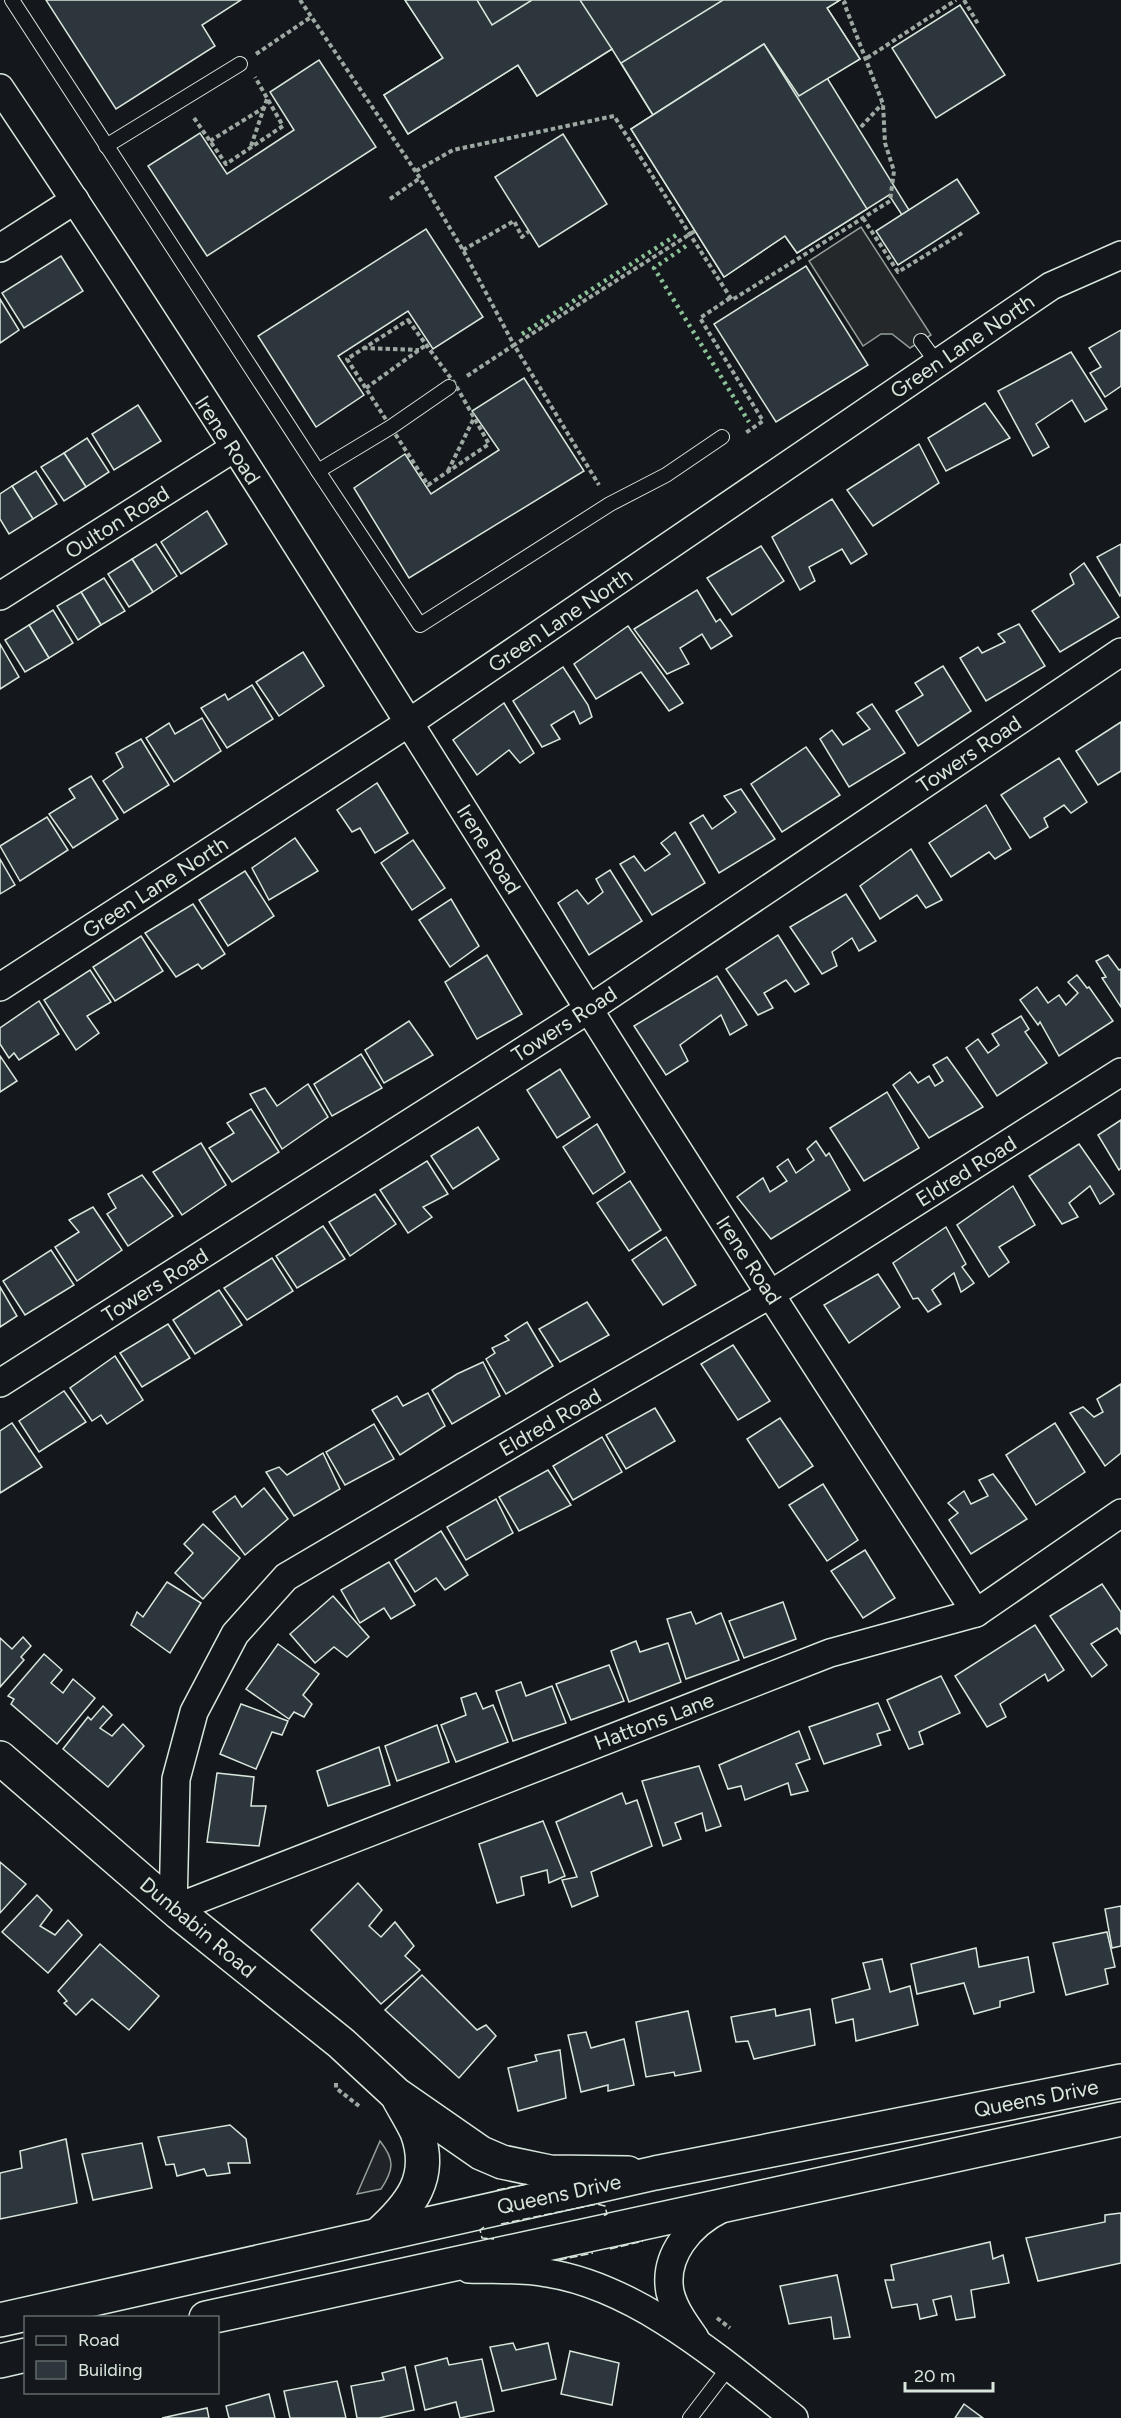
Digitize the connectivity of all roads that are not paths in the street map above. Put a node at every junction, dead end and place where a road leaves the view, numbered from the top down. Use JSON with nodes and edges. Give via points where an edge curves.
{"nodes":[{"id":1,"x":12,"y":0,"type":"edge"},
{"id":2,"x":243,"y":62,"type":"road end"},
{"id":3,"x":0,"y":88,"type":"edge"},
{"id":4,"x":106,"y":146,"type":"junction"},
{"id":5,"x":75,"y":200,"type":"junction"},
{"id":6,"x":0,"y":248,"type":"edge"},
{"id":7,"x":1121,"y":255,"type":"edge"},
{"id":8,"x":921,"y":341,"type":"dead end"},
{"id":9,"x":937,"y":363,"type":"junction"},
{"id":10,"x":449,"y":387,"type":"road end"},
{"id":11,"x":722,"y":437,"type":"road end"},
{"id":12,"x":234,"y":448,"type":"junction"},
{"id":13,"x":318,"y":471,"type":"junction"},
{"id":14,"x":0,"y":596,"type":"edge"},
{"id":15,"x":1121,"y":652,"type":"edge"},
{"id":16,"x":410,"y":722,"type":"junction"},
{"id":17,"x":0,"y":987,"type":"edge"},
{"id":18,"x":588,"y":1009,"type":"junction"},
{"id":19,"x":1121,"y":1072,"type":"edge"},
{"id":20,"x":771,"y":1294,"type":"junction"},
{"id":21,"x":0,"y":1383,"type":"edge"},
{"id":22,"x":1121,"y":1514,"type":"edge"},
{"id":23,"x":976,"y":1613,"type":"junction"},
{"id":24,"x":0,"y":1758,"type":"edge"},
{"id":25,"x":173,"y":1909,"type":"junction"},
{"id":26,"x":1121,"y":2081,"type":"edge"},
{"id":27,"x":396,"y":2094,"type":"junction"},
{"id":28,"x":1121,"y":2119,"type":"edge"},
{"id":29,"x":655,"y":2174,"type":"junction"},
{"id":30,"x":726,"y":2206,"type":"junction"},
{"id":31,"x":378,"y":2235,"type":"junction"},
{"id":32,"x":432,"y":2268,"type":"junction"},
{"id":33,"x":215,"y":2316,"type":"edge"},
{"id":34,"x":0,"y":2320,"type":"edge"},
{"id":35,"x":697,"y":2341,"type":"junction"},
{"id":36,"x":24,"y":2355,"type":"edge"},
{"id":37,"x":0,"y":2361,"type":"edge"},
{"id":38,"x":729,"y":2367,"type":"junction"},
{"id":39,"x":690,"y":2418,"type":"edge"},
{"id":40,"x":794,"y":2418,"type":"edge"}],
"edges":[{"from":1,"to":4,"type":"lane"},
{"from":2,"to":4,"type":"lane"},
{"from":3,"to":5,"type":"street","name":"Irene Road"},
{"from":4,"to":13,"type":"lane"},
{"from":5,"to":6,"type":"street"},
{"from":5,"to":12,"type":"street","name":"Irene Road"},
{"from":7,"to":9,"type":"street","name":"Green Lane North","via":[[1051,286]]},
{"from":8,"to":9,"type":"lane"},
{"from":9,"to":16,"type":"street","name":"Green Lane North"},
{"from":10,"to":13,"type":"lane"},
{"from":11,"to":13,"type":"lane","via":[[420,625]]},
{"from":12,"to":14,"type":"street","name":"Oulton Road"},
{"from":12,"to":16,"type":"street","name":"Irene Road"},
{"from":15,"to":18,"type":"street","name":"Towers Road"},
{"from":16,"to":17,"type":"street","name":"Green Lane North"},
{"from":16,"to":18,"type":"street","name":"Irene Road"},
{"from":18,"to":20,"type":"street","name":"Irene Road"},
{"from":18,"to":21,"type":"street","name":"Towers Road"},
{"from":19,"to":20,"type":"street","name":"Eldred Road"},
{"from":20,"to":23,"type":"street","name":"Irene Road"},
{"from":20,"to":25,"type":"street","name":"Eldred Road","via":[[286,1577],[235,1634],[194,1712],[176,1779]]},
{"from":22,"to":23,"type":"street","name":"Hattons Lane"},
{"from":23,"to":25,"type":"street","name":"Hattons Lane","via":[[830,1653]]},
{"from":24,"to":25,"type":"main road","name":"Dunbabin Road"},
{"from":25,"to":27,"type":"main road","name":"Dunbabin Road","via":[[341,2043]]},
{"from":26,"to":29,"type":"main road","name":"Queens Drive"},
{"from":27,"to":29,"type":"main road","name":"Dunbabin Road","via":[[481,2153],[502,2162],[550,2172]]},
{"from":27,"to":31,"type":"main road","name":"Dunbabin Road","via":[[417,2132],[423,2156],[422,2173],[416,2193]]},
{"from":28,"to":30,"type":"main road","name":"Queens Drive"},
{"from":29,"to":31,"type":"main road","name":"Queens Drive"},
{"from":30,"to":32,"type":"main road","name":"Queens Drive"},
{"from":30,"to":35,"type":"street","via":[[692,2228],[680,2244],[669,2274],[670,2292]]},
{"from":31,"to":34,"type":"main road","name":"Queens Drive"},
{"from":32,"to":33,"type":"main road","name":"Queens Drive"},
{"from":32,"to":35,"type":"street","via":[[521,2270],[574,2279],[629,2301]]},
{"from":35,"to":38,"type":"street"},
{"from":36,"to":37,"type":"main road"},
{"from":38,"to":39,"type":"lane"},
{"from":38,"to":40,"type":"street"}]}
